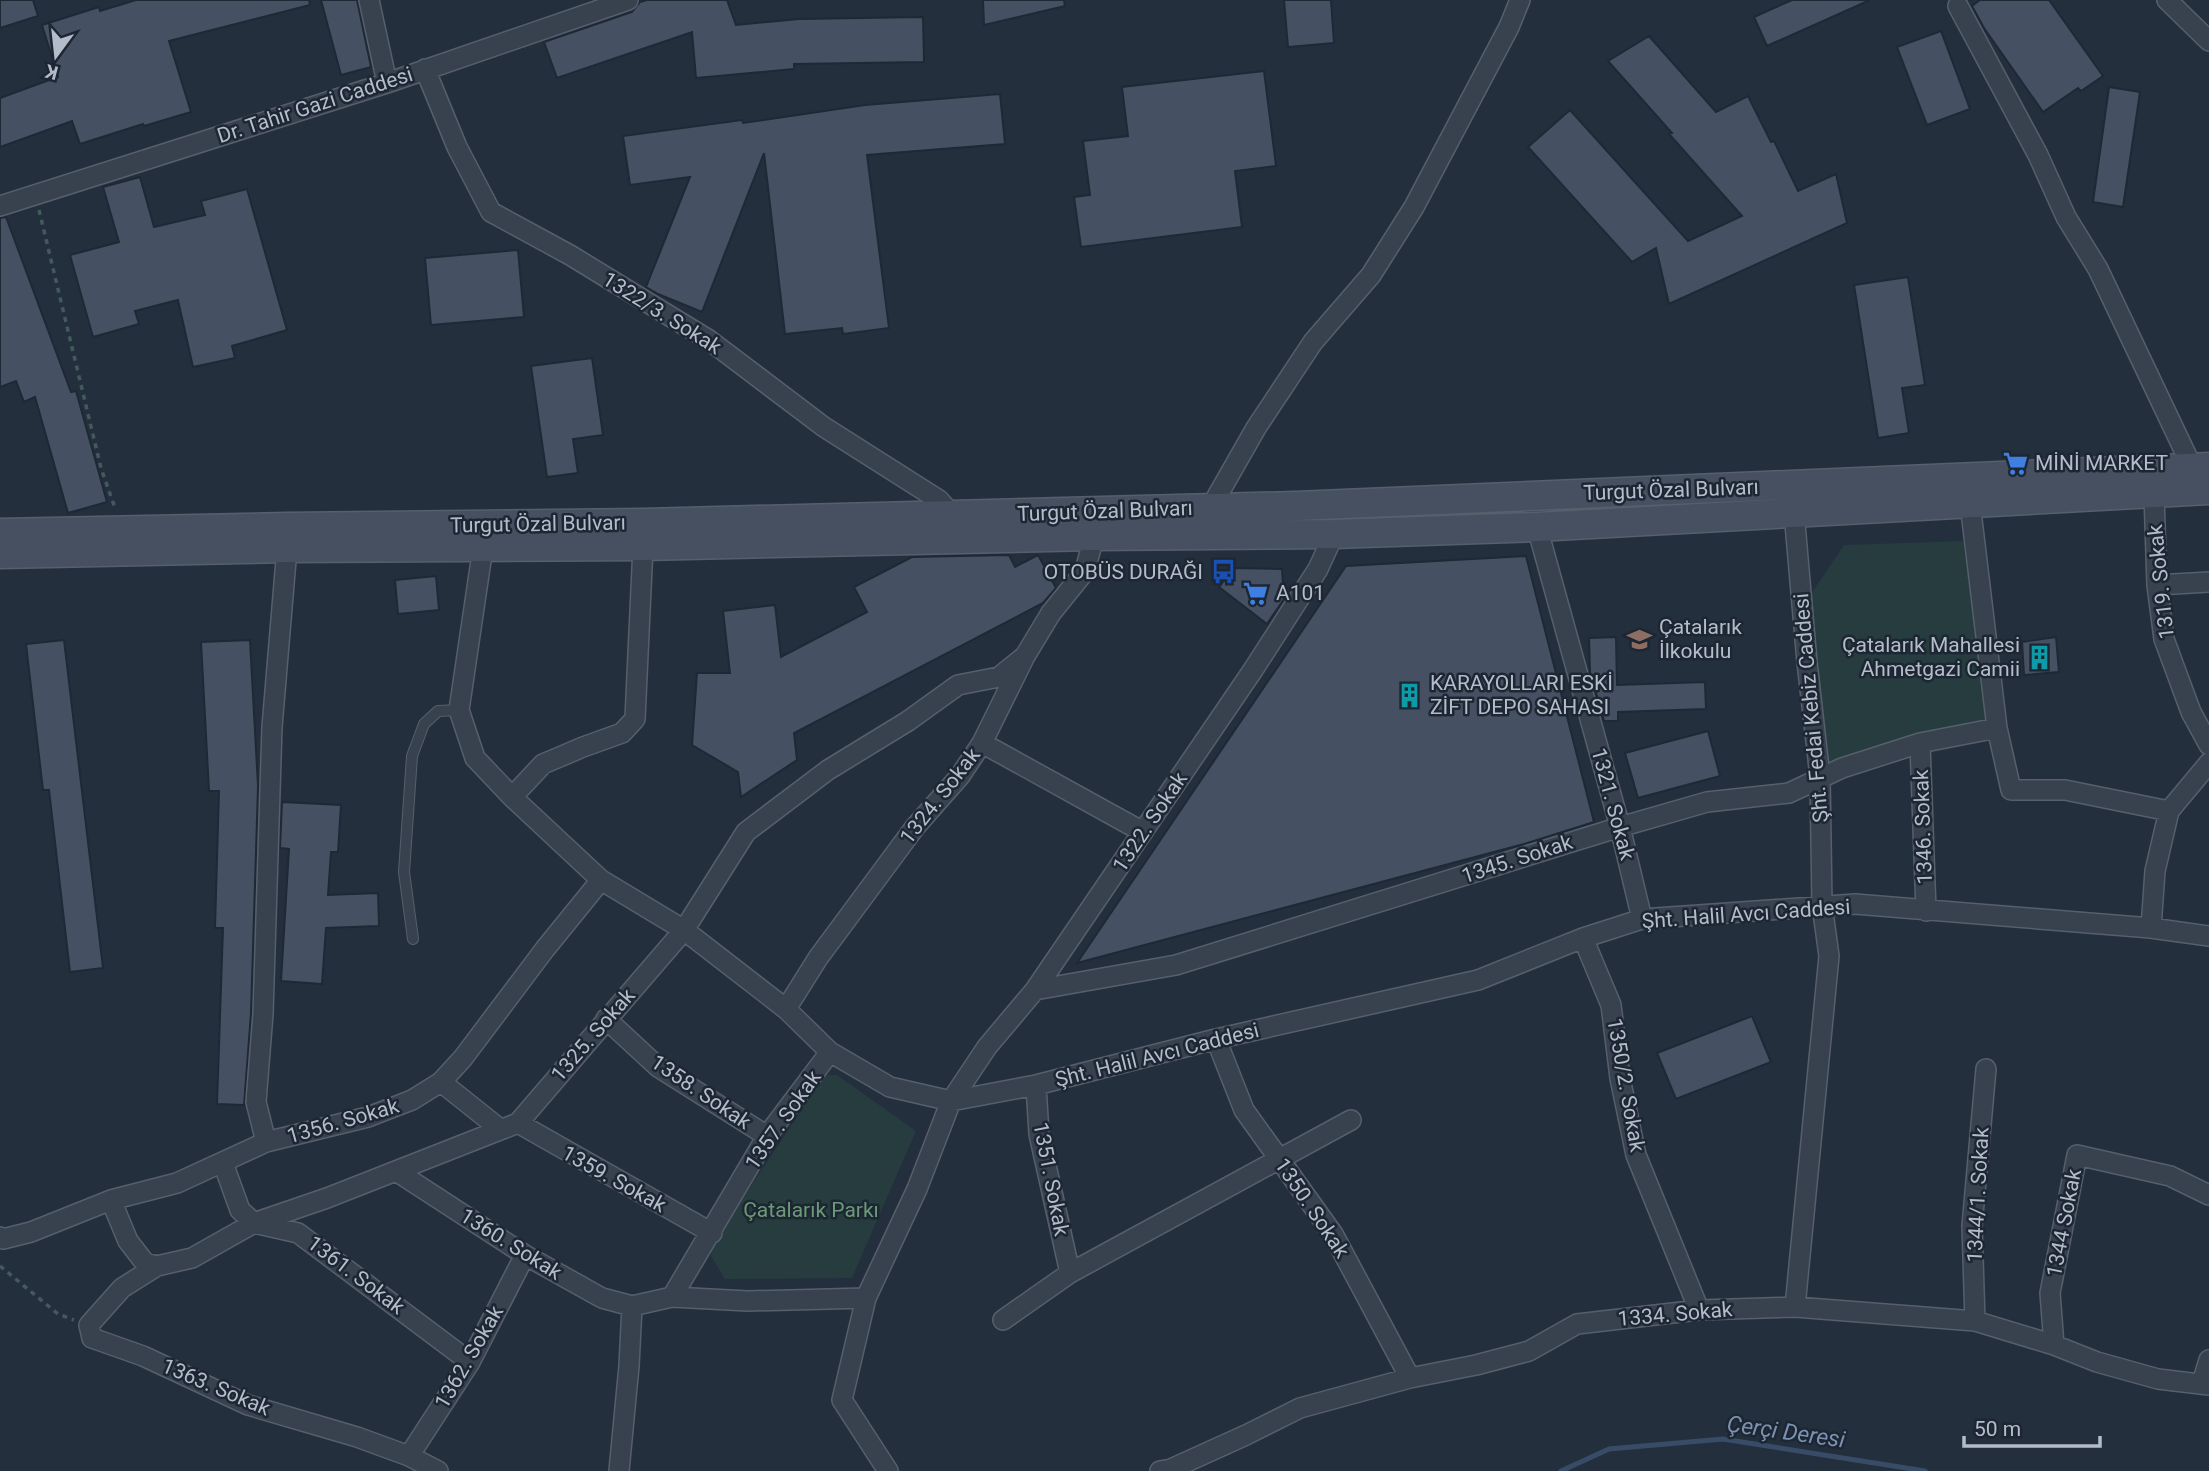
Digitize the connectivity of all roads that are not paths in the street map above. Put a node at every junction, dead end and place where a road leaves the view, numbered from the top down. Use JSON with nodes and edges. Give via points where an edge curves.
{"nodes":[{"id":1,"x":369,"y":0,"type":"edge"},
{"id":2,"x":628,"y":0,"type":"edge"},
{"id":3,"x":1520,"y":0,"type":"edge"},
{"id":4,"x":2167,"y":0,"type":"edge"},
{"id":5,"x":1958,"y":6,"type":"dead end"},
{"id":6,"x":2209,"y":41,"type":"edge"},
{"id":7,"x":425,"y":69,"type":"junction"},
{"id":8,"x":387,"y":83,"type":"junction"},
{"id":9,"x":0,"y":206,"type":"edge"},
{"id":10,"x":2204,"y":475,"type":"edge"},
{"id":11,"x":2154,"y":494,"type":"junction"},
{"id":12,"x":1970,"y":502,"type":"junction"},
{"id":13,"x":1211,"y":507,"type":"junction"},
{"id":14,"x":1794,"y":512,"type":"junction"},
{"id":15,"x":953,"y":516,"type":"junction"},
{"id":16,"x":1537,"y":527,"type":"junction"},
{"id":17,"x":0,"y":533,"type":"edge"},
{"id":18,"x":1334,"y":534,"type":"junction"},
{"id":19,"x":1094,"y":536,"type":"junction"},
{"id":20,"x":643,"y":546,"type":"junction"},
{"id":21,"x":483,"y":547,"type":"junction"},
{"id":22,"x":287,"y":548,"type":"junction"},
{"id":23,"x":0,"y":554,"type":"edge"},
{"id":24,"x":2209,"y":582,"type":"edge"},
{"id":25,"x":2157,"y":584,"type":"junction"},
{"id":26,"x":1025,"y":656,"type":"junction"},
{"id":27,"x":459,"y":710,"type":"junction"},
{"id":28,"x":1997,"y":728,"type":"junction"},
{"id":29,"x":982,"y":743,"type":"junction"},
{"id":30,"x":1920,"y":743,"type":"junction"},
{"id":31,"x":2209,"y":745,"type":"edge"},
{"id":32,"x":2209,"y":763,"type":"edge"},
{"id":33,"x":1820,"y":777,"type":"junction"},
{"id":34,"x":512,"y":797,"type":"junction"},
{"id":35,"x":2169,"y":811,"type":"junction"},
{"id":36,"x":1620,"y":827,"type":"junction"},
{"id":37,"x":1143,"y":832,"type":"junction"},
{"id":38,"x":601,"y":880,"type":"junction"},
{"id":39,"x":1822,"y":905,"type":"junction"},
{"id":40,"x":1926,"y":911,"type":"junction"},
{"id":41,"x":1642,"y":919,"type":"junction"},
{"id":42,"x":2151,"y":928,"type":"junction"},
{"id":43,"x":684,"y":930,"type":"junction"},
{"id":44,"x":2209,"y":936,"type":"edge"},
{"id":45,"x":1583,"y":938,"type":"junction"},
{"id":46,"x":413,"y":939,"type":"dead end"},
{"id":47,"x":1035,"y":990,"type":"junction"},
{"id":48,"x":786,"y":1009,"type":"junction"},
{"id":49,"x":606,"y":1019,"type":"junction"},
{"id":50,"x":1216,"y":1039,"type":"junction"},
{"id":51,"x":830,"y":1052,"type":"junction"},
{"id":52,"x":1986,"y":1069,"type":"dead end"},
{"id":53,"x":440,"y":1082,"type":"junction"},
{"id":54,"x":1035,"y":1086,"type":"junction"},
{"id":55,"x":951,"y":1101,"type":"junction"},
{"id":56,"x":1351,"y":1119,"type":"dead end"},
{"id":57,"x":509,"y":1126,"type":"junction"},
{"id":58,"x":767,"y":1136,"type":"junction"},
{"id":59,"x":266,"y":1143,"type":"junction"},
{"id":60,"x":1280,"y":1158,"type":"junction"},
{"id":61,"x":223,"y":1163,"type":"junction"},
{"id":62,"x":396,"y":1171,"type":"junction"},
{"id":63,"x":2209,"y":1195,"type":"edge"},
{"id":64,"x":111,"y":1200,"type":"junction"},
{"id":65,"x":254,"y":1223,"type":"junction"},
{"id":66,"x":712,"y":1233,"type":"junction"},
{"id":67,"x":0,"y":1237,"type":"edge"},
{"id":68,"x":525,"y":1255,"type":"junction"},
{"id":69,"x":157,"y":1266,"type":"junction"},
{"id":70,"x":1070,"y":1273,"type":"junction"},
{"id":71,"x":672,"y":1297,"type":"junction"},
{"id":72,"x":866,"y":1298,"type":"junction"},
{"id":73,"x":632,"y":1306,"type":"junction"},
{"id":74,"x":1796,"y":1307,"type":"junction"},
{"id":75,"x":1699,"y":1310,"type":"junction"},
{"id":76,"x":1003,"y":1320,"type":"dead end"},
{"id":77,"x":1975,"y":1321,"type":"junction"},
{"id":78,"x":2054,"y":1345,"type":"junction"},
{"id":79,"x":2209,"y":1360,"type":"edge"},
{"id":80,"x":470,"y":1362,"type":"junction"},
{"id":81,"x":1410,"y":1378,"type":"junction"},
{"id":82,"x":2205,"y":1384,"type":"edge"},
{"id":83,"x":409,"y":1456,"type":"junction"},
{"id":84,"x":438,"y":1471,"type":"edge"},
{"id":85,"x":619,"y":1471,"type":"edge"},
{"id":86,"x":888,"y":1471,"type":"edge"},
{"id":87,"x":1160,"y":1471,"type":"edge"}],
"edges":[{"from":1,"to":8,"type":"street"},
{"from":2,"to":7,"type":"street","name":"Dr. Tahir Gazi Caddesi"},
{"from":3,"to":13,"type":"street","via":[[1414,207],[1371,275],[1313,342]]},
{"from":4,"to":6,"type":"street"},
{"from":5,"to":10,"type":"street"},
{"from":7,"to":8,"type":"street","name":"Dr. Tahir Gazi Caddesi"},
{"from":7,"to":15,"type":"street","name":"1322/3. Sokak","via":[[457,147],[491,212],[709,340],[824,427],[939,500]]},
{"from":8,"to":9,"type":"street","name":"Dr. Tahir Gazi Caddesi"},
{"from":10,"to":11,"type":"main road","name":"Turgut Özal Bulvarı"},
{"from":10,"to":13,"type":"main road","name":"Turgut Özal Bulvarı"},
{"from":11,"to":12,"type":"main road","name":"Turgut Özal Bulvarı"},
{"from":11,"to":25,"type":"street","name":"1319. Sokak"},
{"from":12,"to":14,"type":"main road","name":"Turgut Özal Bulvarı"},
{"from":12,"to":28,"type":"street"},
{"from":13,"to":15,"type":"main road","name":"Turgut Özal Bulvarı"},
{"from":14,"to":16,"type":"main road","name":"Turgut Özal Bulvarı"},
{"from":14,"to":33,"type":"street","name":"Şht. Fedai Kebiz Caddesi"},
{"from":15,"to":17,"type":"main road","name":"Turgut Özal Bulvarı"},
{"from":16,"to":18,"type":"main road","name":"Turgut Özal Bulvarı"},
{"from":16,"to":36,"type":"street","name":"1321. Sokak"},
{"from":18,"to":19,"type":"main road","name":"Turgut Özal Bulvarı"},
{"from":18,"to":37,"type":"street","name":"1322. Sokak","via":[[1318,569],[1254,670]]},
{"from":19,"to":20,"type":"main road","name":"Turgut Özal Bulvarı"},
{"from":19,"to":26,"type":"street","name":"1324. Sokak","via":[[1085,571],[1051,613]]},
{"from":20,"to":21,"type":"main road","name":"Turgut Özal Bulvarı"},
{"from":20,"to":34,"type":"street","via":[[635,719],[622,733],[543,764]]},
{"from":21,"to":22,"type":"main road","name":"Turgut Özal Bulvarı"},
{"from":21,"to":27,"type":"street"},
{"from":22,"to":23,"type":"main road","name":"Turgut Özal Bulvarı"},
{"from":22,"to":59,"type":"street","via":[[272,727],[256,1102]]},
{"from":24,"to":25,"type":"street"},
{"from":25,"to":31,"type":"street","name":"1319. Sokak","via":[[2164,639],[2191,712]]},
{"from":26,"to":29,"type":"street","name":"1324. Sokak"},
{"from":26,"to":43,"type":"street","name":"1325. Sokak","via":[[999,677],[958,685],[774,809],[746,832]]},
{"from":27,"to":34,"type":"street","name":"Şht. Halil Avcı Caddesi","via":[[475,758]]},
{"from":27,"to":46,"type":"lane","via":[[439,711],[424,724],[412,756],[404,872]]},
{"from":28,"to":30,"type":"street","name":"1345. Sokak"},
{"from":28,"to":35,"type":"street","via":[[2011,790],[2065,790]]},
{"from":29,"to":37,"type":"street"},
{"from":29,"to":48,"type":"street","name":"1324. Sokak","via":[[826,947]]},
{"from":30,"to":33,"type":"street","name":"1345. Sokak"},
{"from":30,"to":40,"type":"street","name":"1346. Sokak"},
{"from":32,"to":35,"type":"street"},
{"from":33,"to":36,"type":"street","name":"1345. Sokak","via":[[1789,793],[1707,802]]},
{"from":33,"to":39,"type":"street","name":"Şht. Fedai Kebiz Caddesi"},
{"from":34,"to":38,"type":"street","name":"Şht. Halil Avcı Caddesi"},
{"from":35,"to":42,"type":"street","via":[[2155,871]]},
{"from":36,"to":41,"type":"street","name":"1321. Sokak"},
{"from":36,"to":47,"type":"street","name":"1345. Sokak","via":[[1188,961]]},
{"from":37,"to":47,"type":"street","name":"1322. Sokak"},
{"from":38,"to":43,"type":"street","name":"Şht. Halil Avcı Caddesi"},
{"from":38,"to":53,"type":"street","name":"1356. Sokak"},
{"from":39,"to":40,"type":"street","name":"Şht. Halil Avcı Caddesi"},
{"from":39,"to":41,"type":"street","name":"Şht. Halil Avcı Caddesi"},
{"from":39,"to":74,"type":"street","name":"Şht. Fedai Kebiz Caddesi","via":[[1829,956]]},
{"from":40,"to":42,"type":"street","name":"Şht. Halil Avcı Caddesi"},
{"from":41,"to":45,"type":"street","name":"Şht. Halil Avcı Caddesi"},
{"from":42,"to":44,"type":"street","name":"Şht. Halil Avcı Caddesi"},
{"from":43,"to":48,"type":"street","name":"Şht. Halil Avcı Caddesi"},
{"from":43,"to":49,"type":"street","name":"1325. Sokak"},
{"from":45,"to":50,"type":"street","name":"Şht. Halil Avcı Caddesi","via":[[1478,980]]},
{"from":45,"to":75,"type":"street","name":"1350/2. Sokak","via":[[1611,1005],[1636,1155]]},
{"from":47,"to":55,"type":"street","name":"1322. Sokak","via":[[986,1047]]},
{"from":48,"to":51,"type":"street","name":"Şht. Halil Avcı Caddesi"},
{"from":49,"to":57,"type":"street","name":"1325. Sokak"},
{"from":49,"to":58,"type":"street","name":"1358. Sokak","via":[[658,1067]]},
{"from":50,"to":54,"type":"street","name":"Şht. Halil Avcı Caddesi"},
{"from":50,"to":60,"type":"street","name":"1350. Sokak","via":[[1244,1110]]},
{"from":51,"to":55,"type":"street","name":"Şht. Halil Avcı Caddesi","via":[[890,1087]]},
{"from":51,"to":58,"type":"street","name":"1357. Sokak"},
{"from":52,"to":77,"type":"street","name":"1344/1. Sokak","via":[[1972,1226]]},
{"from":53,"to":57,"type":"street","name":"1359. Sokak"},
{"from":53,"to":59,"type":"street","name":"1356. Sokak","via":[[412,1100],[368,1117]]},
{"from":54,"to":55,"type":"street","name":"Şht. Halil Avcı Caddesi"},
{"from":54,"to":70,"type":"street","name":"1351. Sokak","via":[[1039,1134]]},
{"from":55,"to":72,"type":"street","via":[[917,1189]]},
{"from":56,"to":60,"type":"street"},
{"from":57,"to":62,"type":"street","name":"1325. Sokak"},
{"from":57,"to":66,"type":"street","name":"1359. Sokak"},
{"from":58,"to":66,"type":"street","name":"1357. Sokak"},
{"from":59,"to":61,"type":"street","name":"1356. Sokak"},
{"from":60,"to":70,"type":"street"},
{"from":60,"to":81,"type":"street","name":"1350. Sokak","via":[[1334,1234]]},
{"from":61,"to":64,"type":"street","name":"1356. Sokak","via":[[177,1183]]},
{"from":61,"to":65,"type":"street","via":[[240,1210]]},
{"from":62,"to":65,"type":"street","name":"1325. Sokak"},
{"from":62,"to":68,"type":"street","name":"1360. Sokak"},
{"from":63,"to":78,"type":"street","name":"1344 Sokak","via":[[2169,1176],[2077,1155],[2050,1293]]},
{"from":64,"to":67,"type":"street","name":"1356. Sokak","via":[[31,1232]]},
{"from":64,"to":69,"type":"street","via":[[128,1241],[145,1263]]},
{"from":65,"to":69,"type":"street","name":"1325. Sokak","via":[[192,1258]]},
{"from":65,"to":80,"type":"street","name":"1361. Sokak","via":[[298,1233]]},
{"from":66,"to":71,"type":"street","name":"1357. Sokak"},
{"from":68,"to":73,"type":"street","name":"1360. Sokak","via":[[602,1298]]},
{"from":68,"to":80,"type":"street","name":"1362. Sokak"},
{"from":69,"to":83,"type":"street","name":"1363. Sokak","via":[[122,1289],[89,1325],[92,1338],[143,1356],[247,1405]]},
{"from":70,"to":76,"type":"street"},
{"from":71,"to":72,"type":"street","via":[[748,1301]]},
{"from":71,"to":73,"type":"street"},
{"from":72,"to":86,"type":"street","via":[[842,1400]]},
{"from":73,"to":85,"type":"street"},
{"from":74,"to":75,"type":"street","name":"1334. Sokak"},
{"from":74,"to":77,"type":"street","name":"1334. Sokak"},
{"from":75,"to":81,"type":"street","name":"1334. Sokak","via":[[1577,1324],[1529,1351]]},
{"from":77,"to":78,"type":"street","name":"1334. Sokak"},
{"from":78,"to":82,"type":"street","name":"1334. Sokak","via":[[2158,1378]]},
{"from":79,"to":82,"type":"street"},
{"from":80,"to":83,"type":"street","name":"1362. Sokak"},
{"from":81,"to":87,"type":"street","name":"1334. Sokak","via":[[1300,1408]]},
{"from":83,"to":84,"type":"street","name":"1363. Sokak"}]}
